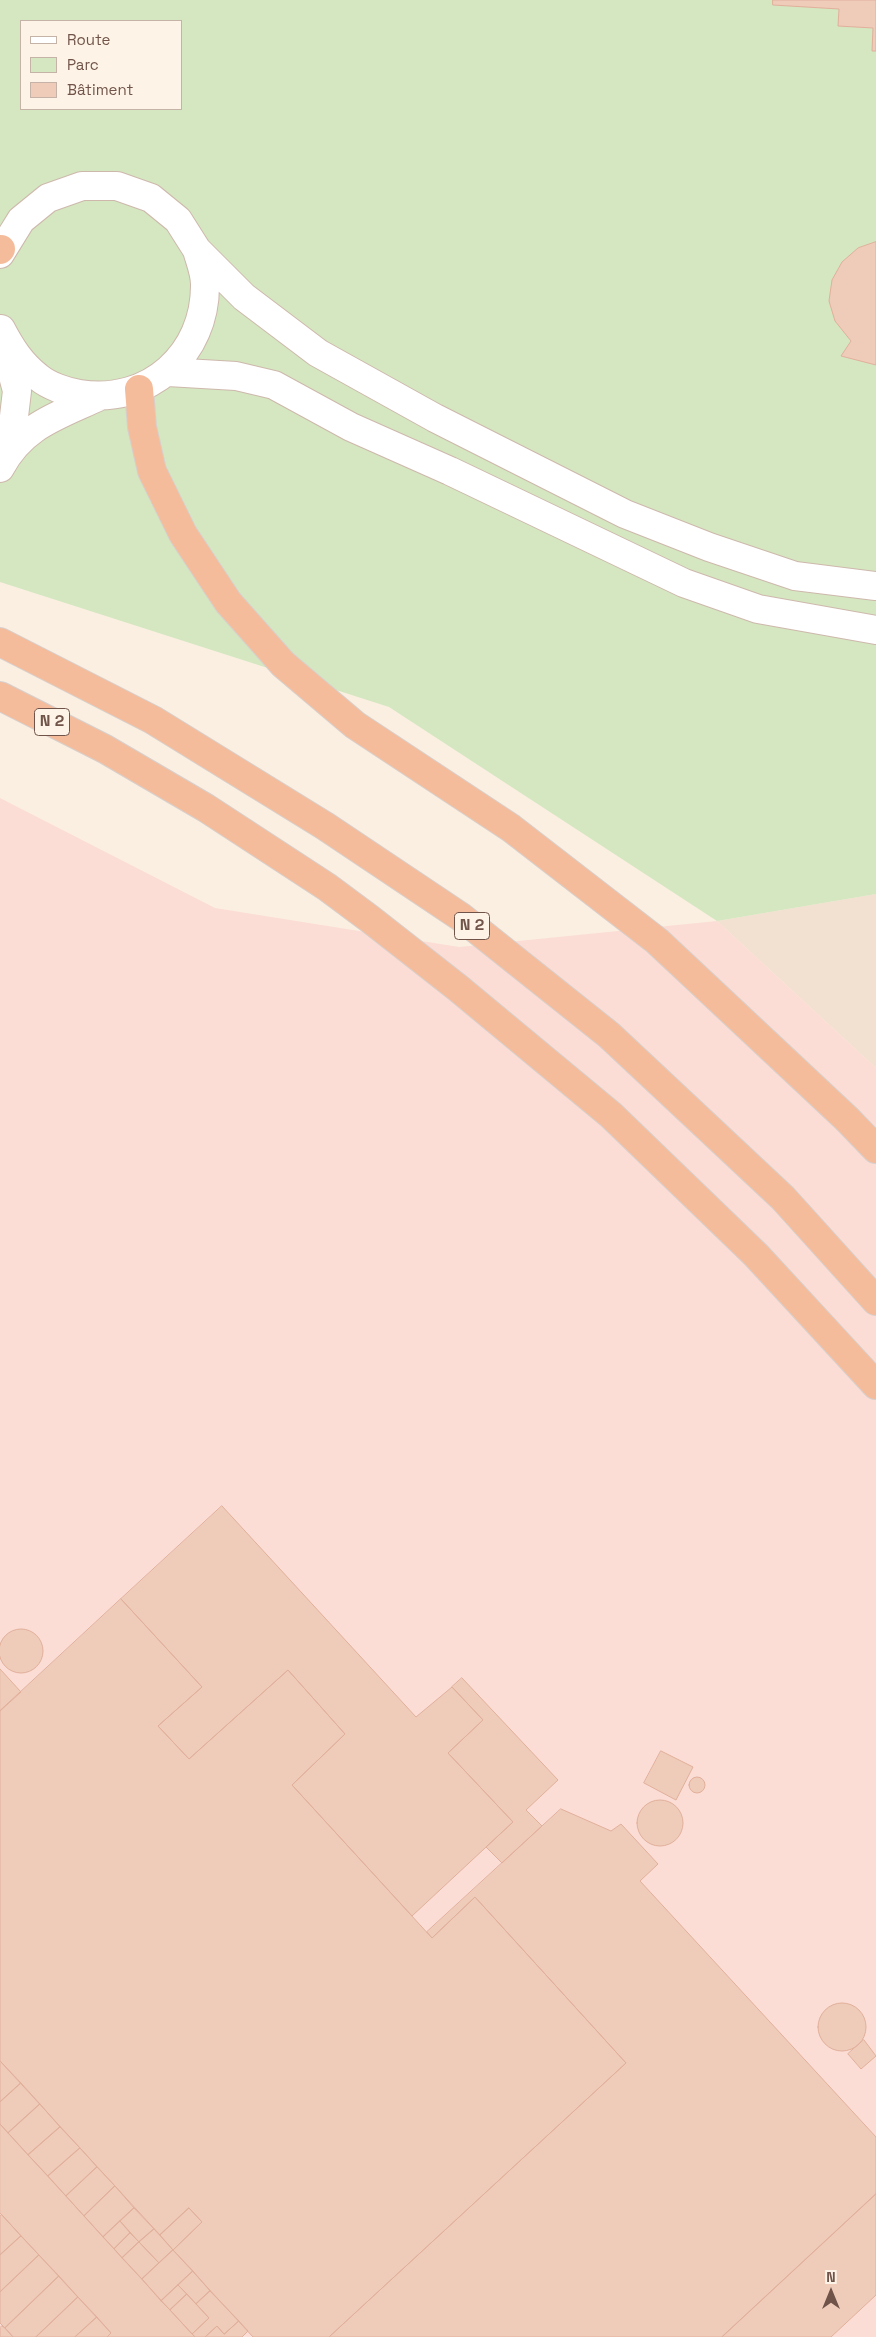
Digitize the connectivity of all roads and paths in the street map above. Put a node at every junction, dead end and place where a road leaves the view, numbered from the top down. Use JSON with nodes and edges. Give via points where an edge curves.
{"nodes":[{"id":1,"x":197,"y":250,"type":"junction"},
{"id":2,"x":0,"y":251,"type":"edge"},
{"id":3,"x":0,"y":328,"type":"edge"},
{"id":4,"x":168,"y":372,"type":"junction"},
{"id":5,"x":139,"y":389,"type":"junction"},
{"id":6,"x":98,"y":397,"type":"junction"},
{"id":7,"x":5,"y":459,"type":"edge"},
{"id":8,"x":876,"y":586,"type":"edge"},
{"id":9,"x":876,"y":630,"type":"edge"},
{"id":10,"x":0,"y":642,"type":"edge"},
{"id":11,"x":0,"y":696,"type":"edge"},
{"id":12,"x":876,"y":1149,"type":"edge"},
{"id":13,"x":876,"y":1301,"type":"edge"},
{"id":14,"x":876,"y":1384,"type":"edge"}],
"edges":[{"from":1,"to":2,"type":"street","via":[[178,220],[151,198],[117,186],[82,186],[48,198],[21,220]]},
{"from":1,"to":4,"type":"street","via":[[205,283],[202,316],[189,347]]},
{"from":1,"to":8,"type":"street","via":[[244,298],[318,352],[435,418],[625,514],[795,576]]},
{"from":3,"to":6,"type":"street","via":[[16,356],[39,378],[67,392]]},
{"from":3,"to":7,"type":"street","via":[[17,391]]},
{"from":4,"to":5,"type":"street"},
{"from":4,"to":9,"type":"street","via":[[236,376],[274,385],[351,428],[450,471],[684,583],[758,609]]},
{"from":5,"to":6,"type":"street"},
{"from":5,"to":12,"type":"highway","via":[[142,428],[152,471],[183,534],[228,602],[283,664],[355,725],[511,828],[657,941]]},
{"from":6,"to":7,"type":"street","via":[[36,426]]},
{"from":10,"to":13,"type":"highway","number":"N 2","via":[[153,720],[325,826],[461,917],[609,1035],[783,1198]]},
{"from":11,"to":14,"type":"highway","number":"N 2","via":[[105,749],[206,808],[326,886],[458,988],[611,1115],[756,1255]]}]}
